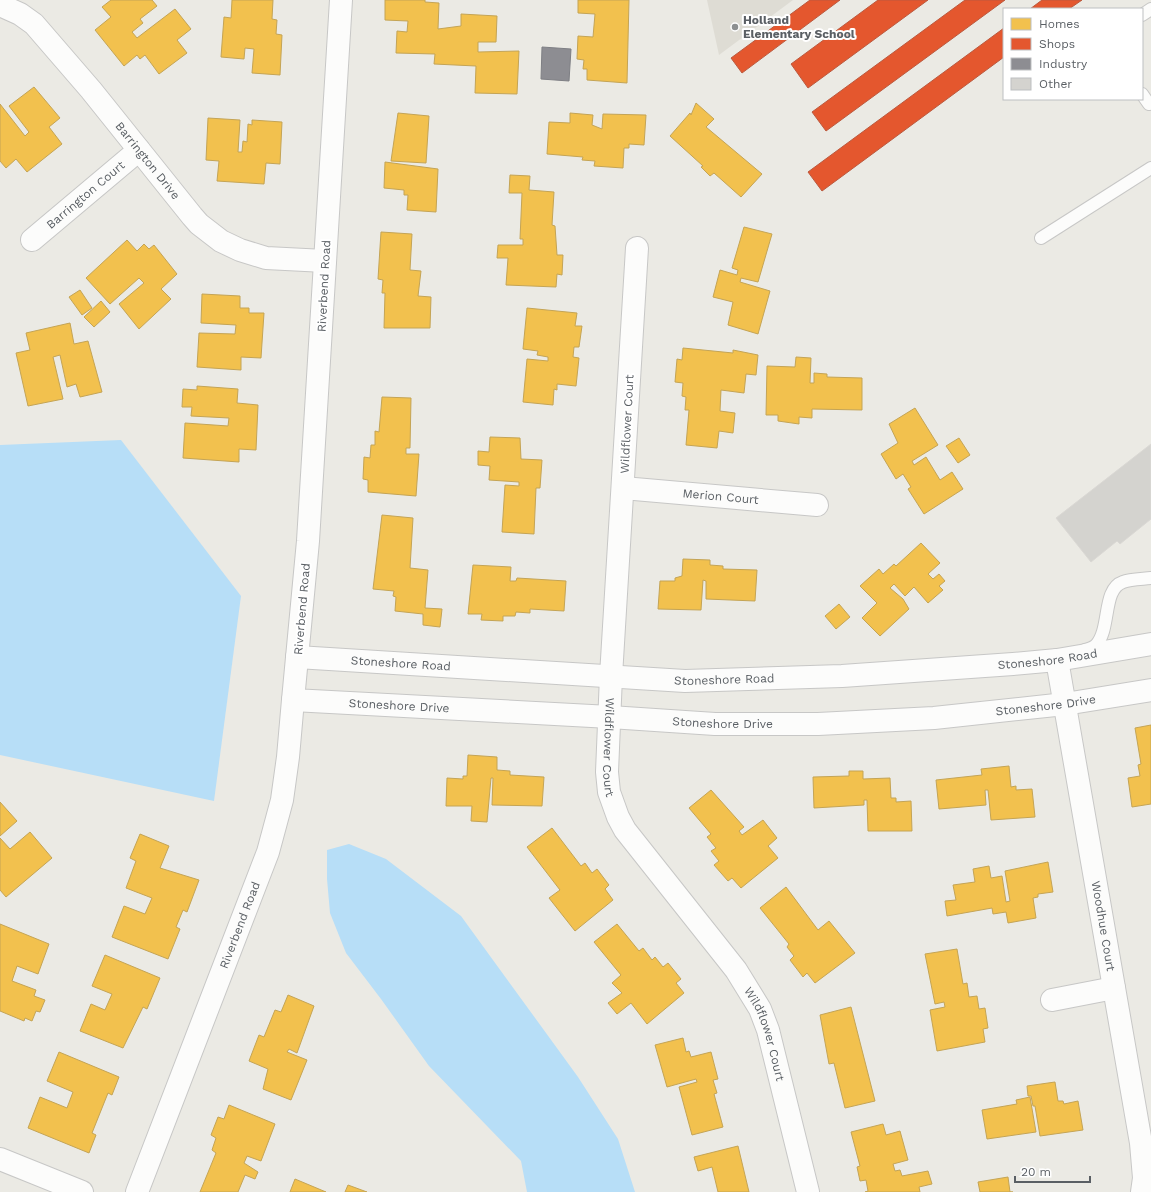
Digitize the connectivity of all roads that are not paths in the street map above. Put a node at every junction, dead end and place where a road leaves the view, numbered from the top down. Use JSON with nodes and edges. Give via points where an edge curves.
{"nodes":[{"id":1,"x":341,"y":0,"type":"edge"},
{"id":2,"x":0,"y":5,"type":"edge"},
{"id":3,"x":1151,"y":9,"type":"edge"},
{"id":4,"x":1143,"y":15,"type":"edge"},
{"id":5,"x":139,"y":150,"type":"junction"},
{"id":6,"x":1151,"y":168,"type":"edge"},
{"id":7,"x":1042,"y":238,"type":"dead end"},
{"id":8,"x":32,"y":240,"type":"dead end"},
{"id":9,"x":637,"y":248,"type":"dead end"},
{"id":10,"x":325,"y":260,"type":"junction"},
{"id":11,"x":623,"y":488,"type":"junction"},
{"id":12,"x":817,"y":505,"type":"dead end"},
{"id":13,"x":1151,"y":578,"type":"edge"},
{"id":14,"x":1151,"y":644,"type":"edge"},
{"id":15,"x":297,"y":657,"type":"junction"},
{"id":16,"x":1057,"y":660,"type":"junction"},
{"id":17,"x":611,"y":676,"type":"junction"},
{"id":18,"x":1151,"y":690,"type":"edge"},
{"id":19,"x":293,"y":700,"type":"junction"},
{"id":20,"x":1065,"y":704,"type":"junction"},
{"id":21,"x":610,"y":716,"type":"junction"},
{"id":22,"x":1114,"y":988,"type":"junction"},
{"id":23,"x":1052,"y":1000,"type":"dead end"},
{"id":24,"x":0,"y":1160,"type":"edge"},
{"id":25,"x":82,"y":1192,"type":"edge"},
{"id":26,"x":137,"y":1192,"type":"edge"},
{"id":27,"x":808,"y":1192,"type":"edge"},
{"id":28,"x":1142,"y":1192,"type":"edge"}],
"edges":[{"from":1,"to":10,"type":"street","name":"Riverbend Road"},
{"from":2,"to":5,"type":"street","name":"Barrington Drive","via":[[34,24]]},
{"from":3,"to":4,"type":"lane"},
{"from":5,"to":8,"type":"street","name":"Barrington Court"},
{"from":5,"to":10,"type":"street","name":"Barrington Drive","via":[[199,224],[221,241],[266,258]]},
{"from":6,"to":7,"type":"lane"},
{"from":9,"to":11,"type":"street","name":"Wildflower Court"},
{"from":10,"to":15,"type":"street","name":"Riverbend Road","via":[[308,541]]},
{"from":11,"to":12,"type":"street","name":"Merion Court"},
{"from":11,"to":17,"type":"street","name":"Wildflower Court"},
{"from":13,"to":16,"type":"lane","via":[[1122,582],[1113,590],[1102,635],[1095,646]]},
{"from":14,"to":16,"type":"street","name":"Stoneshore Road"},
{"from":15,"to":17,"type":"street","name":"Stoneshore Road"},
{"from":15,"to":19,"type":"street","name":"Riverbend Road"},
{"from":16,"to":17,"type":"street","name":"Stoneshore Road","via":[[842,676],[686,680]]},
{"from":16,"to":20,"type":"street","name":"Woodhue Court"},
{"from":17,"to":21,"type":"street","name":"Wildflower Court"},
{"from":18,"to":20,"type":"street","name":"Stoneshore Drive"},
{"from":19,"to":21,"type":"street","name":"Stoneshore Drive"},
{"from":19,"to":26,"type":"street","name":"Riverbend Road","via":[[282,800],[268,852]]},
{"from":20,"to":21,"type":"street","name":"Stoneshore Drive","via":[[934,718],[818,724],[715,724]]},
{"from":20,"to":22,"type":"street","name":"Woodhue Court"},
{"from":21,"to":27,"type":"street","name":"Wildflower Court","via":[[607,772],[609,792],[618,817],[625,830],[736,970],[760,1009],[768,1030]]},
{"from":22,"to":23,"type":"street"},
{"from":22,"to":28,"type":"street","name":"Woodhue Court","via":[[1141,1143],[1144,1178]]},
{"from":24,"to":25,"type":"street"}]}
